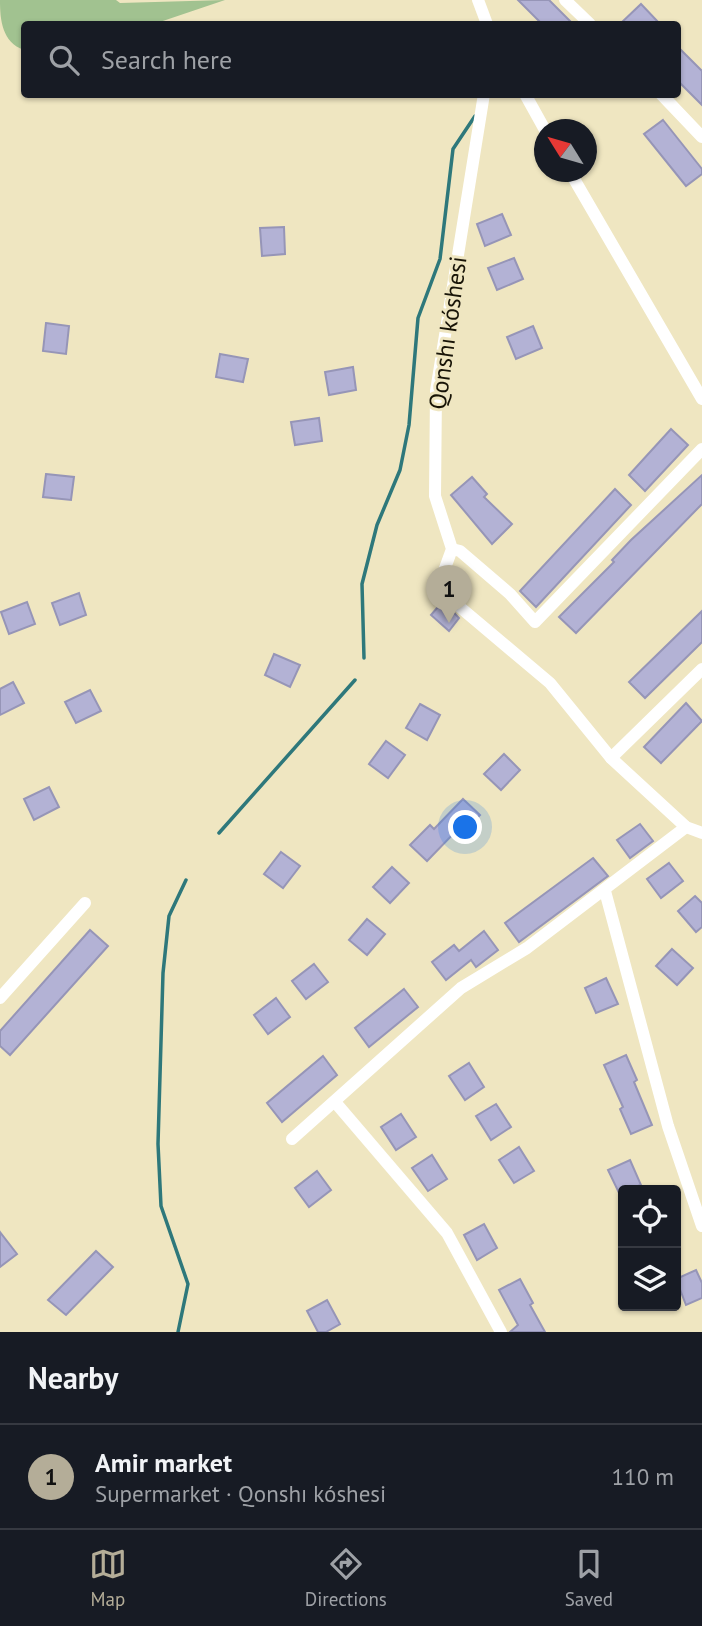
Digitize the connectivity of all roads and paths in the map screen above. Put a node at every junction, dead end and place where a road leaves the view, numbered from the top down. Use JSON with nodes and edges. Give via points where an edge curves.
{"nodes":[{"id":1,"x":478,"y":0,"type":"edge"},
{"id":2,"x":565,"y":0,"type":"edge"},
{"id":3,"x":486,"y":21,"type":"edge"},
{"id":4,"x":587,"y":21,"type":"edge"},
{"id":5,"x":483,"y":98,"type":"edge"},
{"id":6,"x":527,"y":98,"type":"edge"},
{"id":7,"x":665,"y":98,"type":"edge"},
{"id":8,"x":539,"y":119,"type":"edge"},
{"id":9,"x":702,"y":137,"type":"edge"},
{"id":10,"x":576,"y":182,"type":"edge"},
{"id":11,"x":702,"y":399,"type":"edge"},
{"id":12,"x":702,"y":450,"type":"edge"},
{"id":13,"x":452,"y":549,"type":"junction"},
{"id":14,"x":702,"y":669,"type":"edge"},
{"id":15,"x":611,"y":758,"type":"junction"},
{"id":16,"x":687,"y":827,"type":"junction"},
{"id":17,"x":702,"y":833,"type":"edge"},
{"id":18,"x":605,"y":891,"type":"junction"},
{"id":19,"x":85,"y":903,"type":"dead end"},
{"id":20,"x":0,"y":998,"type":"edge"},
{"id":21,"x":335,"y":1102,"type":"junction"},
{"id":22,"x":292,"y":1139,"type":"dead end"},
{"id":23,"x":702,"y":1226,"type":"edge"},
{"id":24,"x":501,"y":1332,"type":"edge"}],
"edges":[{"from":1,"to":3,"type":"street"},
{"from":2,"to":4,"type":"street"},
{"from":5,"to":13,"type":"street","name":"Qonshı kóshesi","via":[[436,391],[435,496]]},
{"from":6,"to":8,"type":"street"},
{"from":7,"to":9,"type":"street"},
{"from":10,"to":11,"type":"street"},
{"from":12,"to":13,"type":"street","via":[[535,622],[510,594]]},
{"from":13,"to":15,"type":"street","via":[[441,579],[455,603],[550,683]]},
{"from":14,"to":15,"type":"street"},
{"from":15,"to":16,"type":"street"},
{"from":16,"to":17,"type":"street"},
{"from":16,"to":18,"type":"street"},
{"from":18,"to":21,"type":"street","via":[[527,948],[461,988]]},
{"from":18,"to":23,"type":"street","via":[[668,1126]]},
{"from":19,"to":20,"type":"street"},
{"from":21,"to":22,"type":"street"},
{"from":21,"to":24,"type":"street","via":[[447,1233]]}]}
